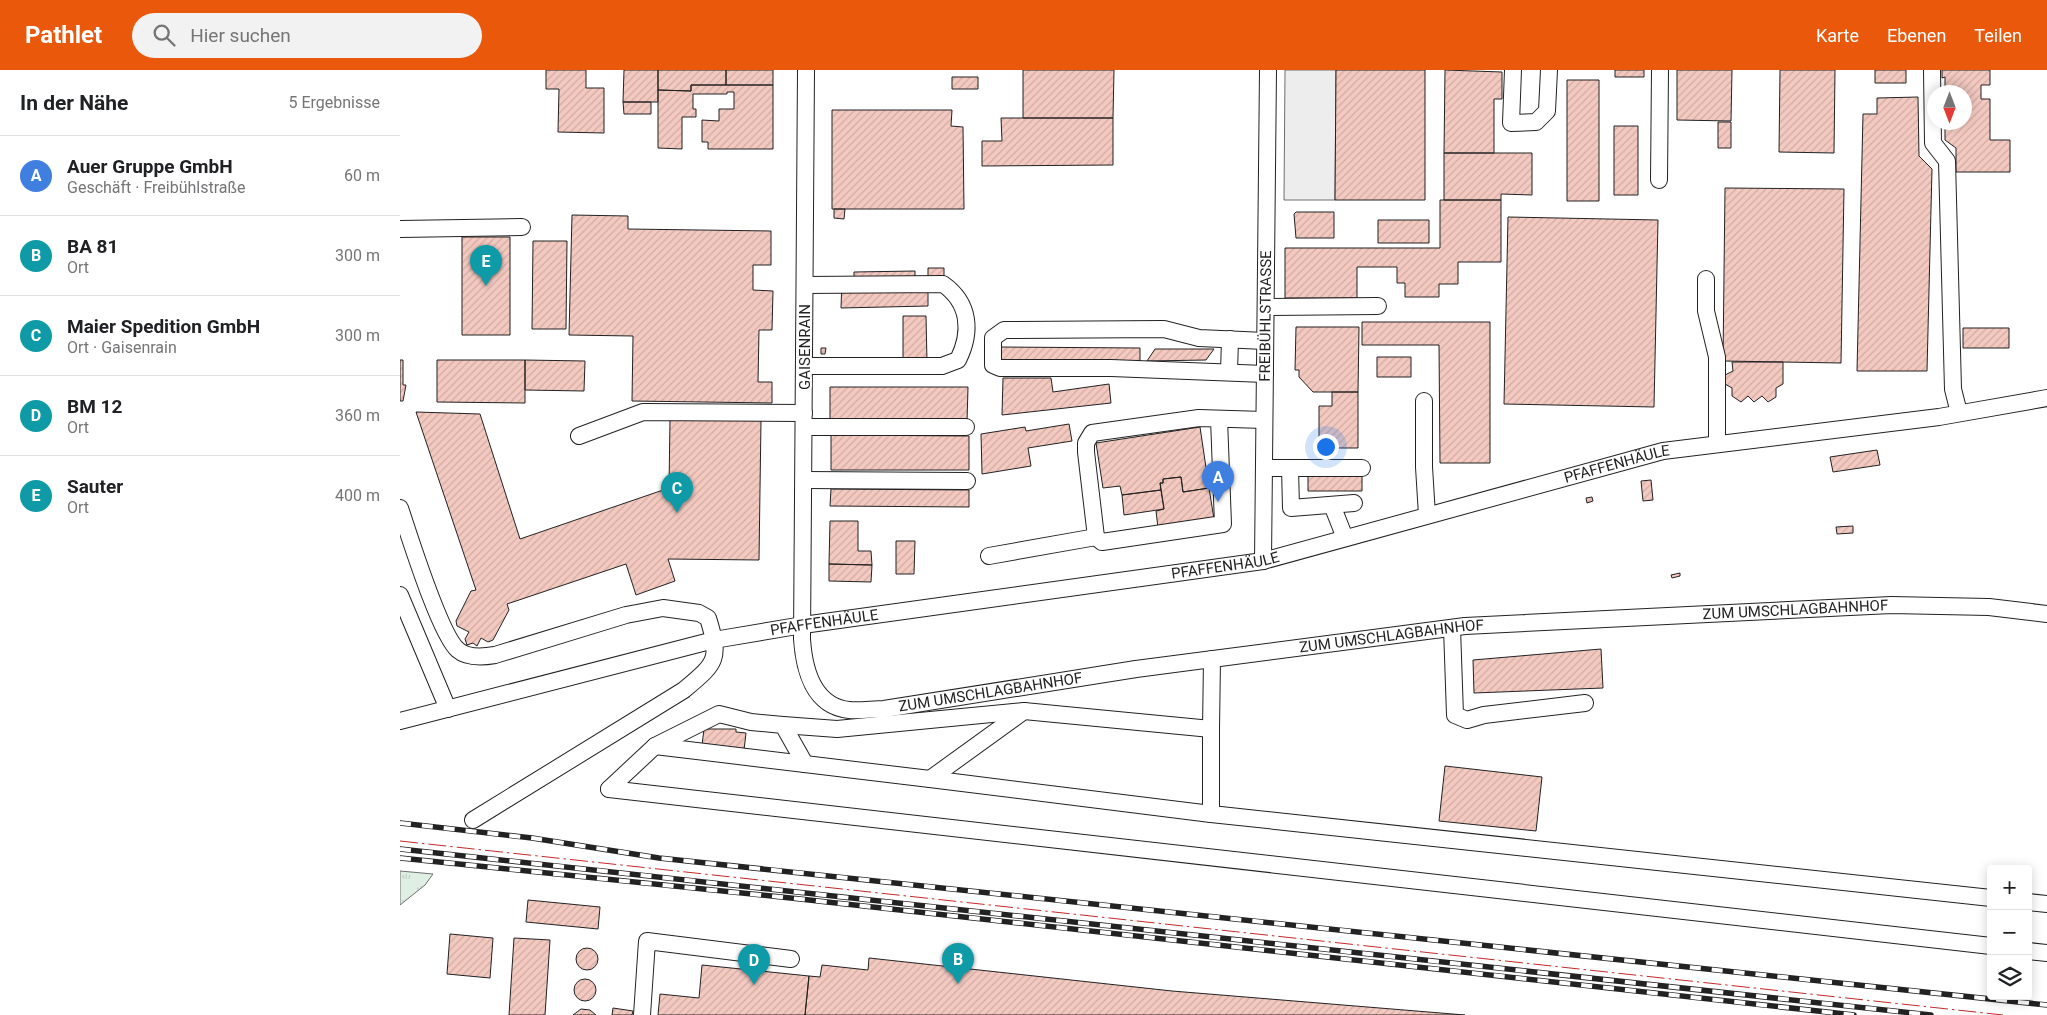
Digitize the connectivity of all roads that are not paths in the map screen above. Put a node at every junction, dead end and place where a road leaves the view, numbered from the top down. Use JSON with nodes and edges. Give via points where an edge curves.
{"nodes":[{"id":1,"x":806,"y":70,"type":"edge"},
{"id":2,"x":1268,"y":70,"type":"edge"},
{"id":3,"x":1513,"y":70,"type":"edge"},
{"id":4,"x":1549,"y":70,"type":"edge"},
{"id":5,"x":1660,"y":70,"type":"edge"},
{"id":6,"x":1932,"y":70,"type":"edge"},
{"id":7,"x":1659,"y":180,"type":"dead end"},
{"id":8,"x":522,"y":227,"type":"dead end"},
{"id":9,"x":400,"y":229,"type":"edge"},
{"id":10,"x":1706,"y":279,"type":"dead end"},
{"id":11,"x":805,"y":285,"type":"junction"},
{"id":12,"x":1378,"y":306,"type":"dead end"},
{"id":13,"x":1266,"y":307,"type":"junction"},
{"id":14,"x":1230,"y":339,"type":"junction"},
{"id":15,"x":1265,"y":340,"type":"junction"},
{"id":16,"x":804,"y":366,"type":"junction"},
{"id":17,"x":1229,"y":372,"type":"junction"},
{"id":18,"x":1265,"y":374,"type":"junction"},
{"id":19,"x":2047,"y":398,"type":"edge"},
{"id":20,"x":1424,"y":400,"type":"dead end"},
{"id":21,"x":1959,"y":413,"type":"junction"},
{"id":22,"x":1219,"y":419,"type":"junction"},
{"id":23,"x":804,"y":420,"type":"junction"},
{"id":24,"x":1264,"y":420,"type":"junction"},
{"id":25,"x":966,"y":428,"type":"dead end"},
{"id":26,"x":579,"y":436,"type":"dead end"},
{"id":27,"x":1717,"y":443,"type":"junction"},
{"id":28,"x":1264,"y":468,"type":"junction"},
{"id":29,"x":1290,"y":468,"type":"junction"},
{"id":30,"x":1362,"y":468,"type":"dead end"},
{"id":31,"x":804,"y":480,"type":"junction"},
{"id":32,"x":967,"y":482,"type":"dead end"},
{"id":33,"x":1354,"y":503,"type":"dead end"},
{"id":34,"x":1332,"y":505,"type":"junction"},
{"id":35,"x":400,"y":508,"type":"edge"},
{"id":36,"x":1428,"y":515,"type":"junction"},
{"id":37,"x":1096,"y":536,"type":"junction"},
{"id":38,"x":1345,"y":538,"type":"junction"},
{"id":39,"x":989,"y":556,"type":"dead end"},
{"id":40,"x":1263,"y":562,"type":"junction"},
{"id":41,"x":400,"y":595,"type":"edge"},
{"id":42,"x":2047,"y":614,"type":"edge"},
{"id":43,"x":803,"y":625,"type":"junction"},
{"id":44,"x":1452,"y":628,"type":"junction"},
{"id":45,"x":714,"y":640,"type":"junction"},
{"id":46,"x":1212,"y":659,"type":"junction"},
{"id":47,"x":1585,"y":703,"type":"dead end"},
{"id":48,"x":448,"y":709,"type":"junction"},
{"id":49,"x":1024,"y":711,"type":"junction"},
{"id":50,"x":400,"y":721,"type":"edge"},
{"id":51,"x":783,"y":725,"type":"junction"},
{"id":52,"x":1211,"y":729,"type":"junction"},
{"id":53,"x":655,"y":746,"type":"junction"},
{"id":54,"x":805,"y":764,"type":"junction"},
{"id":55,"x":930,"y":779,"type":"junction"},
{"id":56,"x":1211,"y":814,"type":"junction"},
{"id":57,"x":474,"y":820,"type":"dead end"},
{"id":58,"x":1987,"y":898,"type":"edge"},
{"id":59,"x":2032,"y":902,"type":"edge"},
{"id":60,"x":2047,"y":904,"type":"edge"},
{"id":61,"x":1987,"y":946,"type":"edge"},
{"id":62,"x":2032,"y":951,"type":"edge"},
{"id":63,"x":2047,"y":953,"type":"edge"},
{"id":64,"x":791,"y":959,"type":"dead end"},
{"id":65,"x":642,"y":1015,"type":"edge"}],
"edges":[{"from":1,"to":11,"type":"street","name":"GAISENRAIN"},
{"from":2,"to":13,"type":"street","name":"FREIBÜHLSTRASSE"},
{"from":3,"to":4,"type":"street","via":[[1511,123],[1536,122],[1548,111]]},
{"from":5,"to":7,"type":"street"},
{"from":6,"to":21,"type":"street","via":[[1934,143],[1947,161],[1953,389]]},
{"from":8,"to":9,"type":"street"},
{"from":10,"to":27,"type":"street","via":[[1706,312],[1717,357]]},
{"from":11,"to":16,"type":"street","name":"GAISENRAIN"},
{"from":11,"to":16,"type":"street","via":[[943,284],[954,292],[965,309],[965,321],[964,347],[958,360],[942,366]]},
{"from":12,"to":13,"type":"street"},
{"from":13,"to":15,"type":"street","name":"FREIBÜHLSTRASSE"},
{"from":14,"to":15,"type":"street"},
{"from":14,"to":17,"type":"street"},
{"from":14,"to":17,"type":"street","via":[[1199,338],[1164,330],[1056,329],[1004,330],[992,341],[992,363],[1000,368]]},
{"from":15,"to":18,"type":"street","name":"FREIBÜHLSTRASSE"},
{"from":16,"to":23,"type":"street","name":"GAISENRAIN"},
{"from":17,"to":18,"type":"street"},
{"from":18,"to":24,"type":"street","name":"FREIBÜHLSTRASSE"},
{"from":19,"to":21,"type":"street","name":"PFAFFENHÄULE"},
{"from":20,"to":36,"type":"street"},
{"from":21,"to":27,"type":"street","name":"PFAFFENHÄULE"},
{"from":22,"to":24,"type":"street"},
{"from":22,"to":37,"type":"street","via":[[1199,418],[1092,433],[1086,443],[1086,452]]},
{"from":22,"to":37,"type":"street","via":[[1223,524],[1102,542]]},
{"from":23,"to":25,"type":"street"},
{"from":23,"to":26,"type":"street","via":[[643,412]]},
{"from":23,"to":31,"type":"street","name":"GAISENRAIN"},
{"from":24,"to":28,"type":"street","name":"FREIBÜHLSTRASSE"},
{"from":27,"to":36,"type":"street","name":"PFAFFENHÄULE","via":[[1663,451]]},
{"from":28,"to":29,"type":"street"},
{"from":28,"to":40,"type":"street","name":"FREIBÜHLSTRASSE"},
{"from":29,"to":30,"type":"street"},
{"from":29,"to":34,"type":"street","via":[[1291,508]]},
{"from":31,"to":32,"type":"street"},
{"from":31,"to":43,"type":"street","name":"GAISENRAIN"},
{"from":33,"to":34,"type":"street"},
{"from":34,"to":38,"type":"street"},
{"from":35,"to":45,"type":"street","via":[[439,616],[459,651],[482,657],[494,655],[626,615],[664,608],[699,613],[708,618]]},
{"from":36,"to":38,"type":"street","name":"PFAFFENHÄULE"},
{"from":37,"to":39,"type":"street"},
{"from":38,"to":40,"type":"street","name":"PFAFFENHÄULE"},
{"from":40,"to":43,"type":"street","name":"PFAFFENHÄULE"},
{"from":41,"to":48,"type":"street"},
{"from":42,"to":44,"type":"street","name":"ZUM UMSCHLAGBAHNHOF","via":[[1989,607],[1891,605]]},
{"from":43,"to":45,"type":"street","name":"PFAFFENHÄULE"},
{"from":43,"to":46,"type":"street","name":"ZUM UMSCHLAGBAHNHOF","via":[[804,664],[810,681],[827,703],[848,710],[884,709]]},
{"from":44,"to":46,"type":"street","name":"ZUM UMSCHLAGBAHNHOF"},
{"from":44,"to":47,"type":"street","via":[[1455,715],[1466,720]]},
{"from":45,"to":48,"type":"street","name":"PFAFFENHÄULE"},
{"from":45,"to":57,"type":"street","via":[[716,656],[708,670],[684,690]]},
{"from":46,"to":52,"type":"street"},
{"from":48,"to":50,"type":"street","name":"PFAFFENHÄULE"},
{"from":49,"to":51,"type":"street","via":[[837,729]]},
{"from":49,"to":52,"type":"street"},
{"from":49,"to":55,"type":"street"},
{"from":51,"to":53,"type":"street","via":[[719,714]]},
{"from":51,"to":54,"type":"street"},
{"from":52,"to":56,"type":"street"},
{"from":53,"to":54,"type":"street"},
{"from":53,"to":61,"type":"street","via":[[609,789]]},
{"from":54,"to":55,"type":"street"},
{"from":55,"to":56,"type":"street"},
{"from":56,"to":58,"type":"street"},
{"from":59,"to":60,"type":"street"},
{"from":62,"to":63,"type":"street"},
{"from":64,"to":65,"type":"street","via":[[647,940]]}]}
